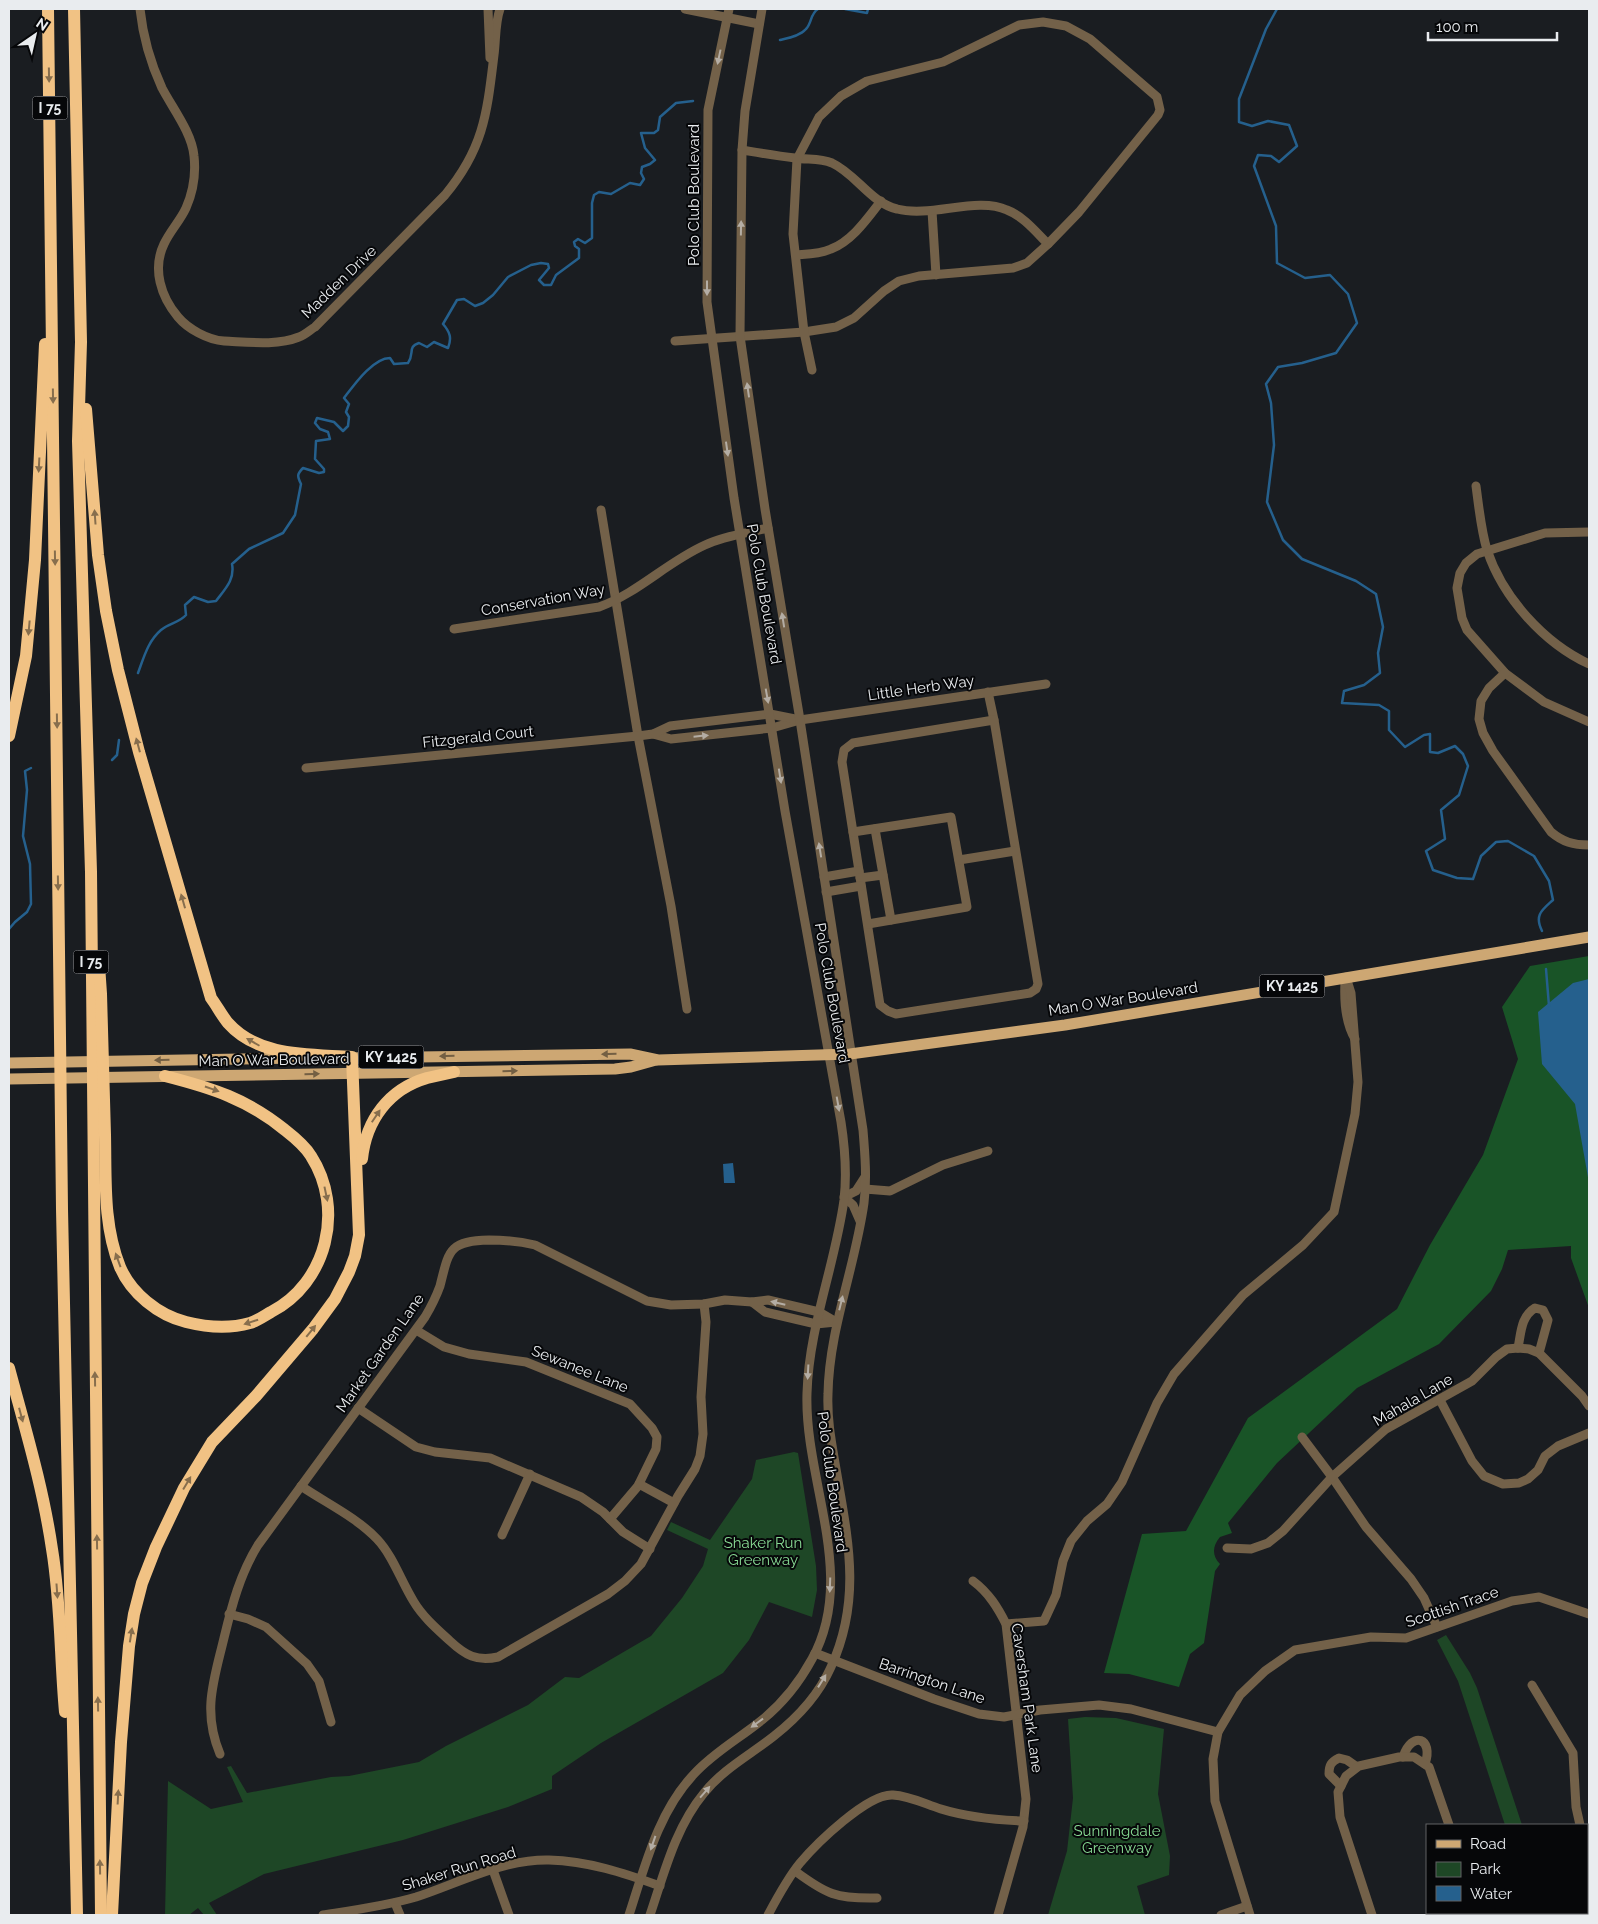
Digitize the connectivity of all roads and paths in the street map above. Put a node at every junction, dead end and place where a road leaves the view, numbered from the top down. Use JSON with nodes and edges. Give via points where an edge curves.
{"nodes":[{"id":1,"x":48,"y":9,"type":"edge"},
{"id":2,"x":74,"y":9,"type":"edge"},
{"id":3,"x":140,"y":9,"type":"edge"},
{"id":4,"x":488,"y":9,"type":"edge"},
{"id":5,"x":500,"y":9,"type":"edge"},
{"id":6,"x":685,"y":9,"type":"edge"},
{"id":7,"x":762,"y":9,"type":"edge"},
{"id":8,"x":728,"y":13,"type":"edge"},
{"id":9,"x":759,"y":24,"type":"junction"},
{"id":10,"x":491,"y":84,"type":"junction"},
{"id":11,"x":742,"y":150,"type":"junction"},
{"id":12,"x":797,"y":159,"type":"junction"},
{"id":13,"x":881,"y":201,"type":"junction"},
{"id":14,"x":51,"y":207,"type":"junction"},
{"id":15,"x":932,"y":211,"type":"junction"},
{"id":16,"x":1048,"y":244,"type":"junction"},
{"id":17,"x":796,"y":255,"type":"junction"},
{"id":18,"x":936,"y":274,"type":"junction"},
{"id":19,"x":804,"y":332,"type":"junction"},
{"id":20,"x":740,"y":336,"type":"junction"},
{"id":21,"x":712,"y":338,"type":"junction"},
{"id":22,"x":675,"y":341,"type":"dead end"},
{"id":23,"x":81,"y":342,"type":"junction"},
{"id":24,"x":812,"y":370,"type":"dead end"},
{"id":25,"x":1476,"y":486,"type":"dead end"},
{"id":26,"x":600,"y":510,"type":"dead end"},
{"id":27,"x":768,"y":528,"type":"junction"},
{"id":28,"x":1589,"y":532,"type":"edge"},
{"id":29,"x":740,"y":534,"type":"junction"},
{"id":30,"x":1487,"y":549,"type":"junction"},
{"id":31,"x":616,"y":601,"type":"junction"},
{"id":32,"x":454,"y":630,"type":"dead end"},
{"id":33,"x":1589,"y":664,"type":"edge"},
{"id":34,"x":1505,"y":673,"type":"junction"},
{"id":35,"x":1046,"y":684,"type":"dead end"},
{"id":36,"x":988,"y":692,"type":"junction"},
{"id":37,"x":770,"y":714,"type":"junction"},
{"id":38,"x":800,"y":720,"type":"junction"},
{"id":39,"x":994,"y":720,"type":"junction"},
{"id":40,"x":1589,"y":722,"type":"edge"},
{"id":41,"x":772,"y":728,"type":"junction"},
{"id":42,"x":653,"y":734,"type":"junction"},
{"id":43,"x":9,"y":736,"type":"edge"},
{"id":44,"x":638,"y":736,"type":"junction"},
{"id":45,"x":306,"y":768,"type":"dead end"},
{"id":46,"x":875,"y":828,"type":"junction"},
{"id":47,"x":853,"y":832,"type":"junction"},
{"id":48,"x":1589,"y":845,"type":"edge"},
{"id":49,"x":1015,"y":851,"type":"junction"},
{"id":50,"x":959,"y":860,"type":"junction"},
{"id":51,"x":91,"y":872,"type":"junction"},
{"id":52,"x":883,"y":875,"type":"junction"},
{"id":53,"x":824,"y":877,"type":"junction"},
{"id":54,"x":860,"y":879,"type":"junction"},
{"id":55,"x":826,"y":892,"type":"junction"},
{"id":56,"x":891,"y":920,"type":"junction"},
{"id":57,"x":868,"y":924,"type":"junction"},
{"id":58,"x":1589,"y":937,"type":"edge"},
{"id":59,"x":1346,"y":977,"type":"junction"},
{"id":60,"x":687,"y":1009,"type":"dead end"},
{"id":61,"x":850,"y":1054,"type":"junction"},
{"id":62,"x":829,"y":1056,"type":"junction"},
{"id":63,"x":352,"y":1058,"type":"junction"},
{"id":64,"x":658,"y":1060,"type":"junction"},
{"id":65,"x":9,"y":1063,"type":"edge"},
{"id":66,"x":454,"y":1072,"type":"junction"},
{"id":67,"x":354,"y":1073,"type":"junction"},
{"id":68,"x":165,"y":1076,"type":"junction"},
{"id":69,"x":9,"y":1079,"type":"edge"},
{"id":70,"x":988,"y":1151,"type":"dead end"},
{"id":71,"x":866,"y":1175,"type":"junction"},
{"id":72,"x":865,"y":1189,"type":"junction"},
{"id":73,"x":358,"y":1196,"type":"junction"},
{"id":74,"x":844,"y":1197,"type":"junction"},
{"id":75,"x":861,"y":1221,"type":"junction"},
{"id":76,"x":752,"y":1302,"type":"junction"},
{"id":77,"x":704,"y":1304,"type":"junction"},
{"id":78,"x":819,"y":1312,"type":"junction"},
{"id":79,"x":836,"y":1322,"type":"junction"},
{"id":80,"x":816,"y":1324,"type":"junction"},
{"id":81,"x":416,"y":1330,"type":"junction"},
{"id":82,"x":1518,"y":1348,"type":"junction"},
{"id":83,"x":1539,"y":1353,"type":"junction"},
{"id":84,"x":9,"y":1368,"type":"edge"},
{"id":85,"x":1440,"y":1400,"type":"junction"},
{"id":86,"x":1589,"y":1406,"type":"edge"},
{"id":87,"x":358,"y":1408,"type":"junction"},
{"id":88,"x":1589,"y":1433,"type":"edge"},
{"id":89,"x":1302,"y":1437,"type":"dead end"},
{"id":90,"x":530,"y":1474,"type":"junction"},
{"id":91,"x":1332,"y":1477,"type":"junction"},
{"id":92,"x":639,"y":1484,"type":"junction"},
{"id":93,"x":301,"y":1486,"type":"junction"},
{"id":94,"x":674,"y":1504,"type":"junction"},
{"id":95,"x":610,"y":1519,"type":"junction"},
{"id":96,"x":502,"y":1536,"type":"dead end"},
{"id":97,"x":1227,"y":1548,"type":"dead end"},
{"id":98,"x":650,"y":1549,"type":"junction"},
{"id":99,"x":973,"y":1582,"type":"dead end"},
{"id":100,"x":229,"y":1614,"type":"junction"},
{"id":101,"x":1589,"y":1614,"type":"edge"},
{"id":102,"x":1006,"y":1624,"type":"junction"},
{"id":103,"x":1437,"y":1627,"type":"junction"},
{"id":104,"x":815,"y":1652,"type":"junction"},
{"id":105,"x":834,"y":1660,"type":"junction"},
{"id":106,"x":1532,"y":1685,"type":"dead end"},
{"id":107,"x":1016,"y":1715,"type":"junction"},
{"id":108,"x":331,"y":1722,"type":"dead end"},
{"id":109,"x":1218,"y":1732,"type":"junction"},
{"id":110,"x":220,"y":1754,"type":"dead end"},
{"id":111,"x":1403,"y":1756,"type":"junction"},
{"id":112,"x":1425,"y":1764,"type":"junction"},
{"id":113,"x":1357,"y":1767,"type":"junction"},
{"id":114,"x":1341,"y":1786,"type":"junction"},
{"id":115,"x":1024,"y":1821,"type":"junction"},
{"id":116,"x":1449,"y":1824,"type":"edge"},
{"id":117,"x":1580,"y":1824,"type":"edge"},
{"id":118,"x":74,"y":1838,"type":"junction"},
{"id":119,"x":493,"y":1870,"type":"junction"},
{"id":120,"x":795,"y":1871,"type":"junction"},
{"id":121,"x":641,"y":1879,"type":"junction"},
{"id":122,"x":660,"y":1886,"type":"junction"},
{"id":123,"x":876,"y":1898,"type":"dead end"},
{"id":124,"x":395,"y":1903,"type":"junction"},
{"id":125,"x":1247,"y":1906,"type":"junction"},
{"id":126,"x":77,"y":1915,"type":"edge"},
{"id":127,"x":101,"y":1915,"type":"edge"},
{"id":128,"x":112,"y":1915,"type":"edge"},
{"id":129,"x":323,"y":1915,"type":"edge"},
{"id":130,"x":400,"y":1915,"type":"edge"},
{"id":131,"x":509,"y":1915,"type":"edge"},
{"id":132,"x":629,"y":1915,"type":"edge"},
{"id":133,"x":650,"y":1915,"type":"edge"},
{"id":134,"x":768,"y":1915,"type":"edge"},
{"id":135,"x":998,"y":1915,"type":"edge"},
{"id":136,"x":1221,"y":1915,"type":"edge"},
{"id":137,"x":1250,"y":1915,"type":"edge"},
{"id":138,"x":1372,"y":1915,"type":"edge"}],
"edges":[{"from":1,"to":14,"type":"highway","number":"I 75","one_way":true},
{"from":2,"to":23,"type":"highway","number":"I 75"},
{"from":3,"to":10,"type":"street","name":"Madden Drive","via":[[150,61],[187,134],[194,155],[194,179],[186,208],[163,244],[159,283],[170,307],[182,322],[202,335],[222,341],[278,342],[300,337],[315,327],[459,178],[482,132]]},
{"from":4,"to":10,"type":"street","name":"Madden Drive"},
{"from":5,"to":10,"type":"street","name":"Madden Drive"},
{"from":6,"to":8,"type":"street"},
{"from":7,"to":9,"type":"street","name":"Polo Club Boulevard"},
{"from":8,"to":9,"type":"street"},
{"from":8,"to":21,"type":"street","name":"Polo Club Boulevard","one_way":true,"via":[[708,110],[707,302]]},
{"from":9,"to":11,"type":"street","name":"Polo Club Boulevard"},
{"from":11,"to":12,"type":"street"},
{"from":20,"to":11,"type":"street","name":"Polo Club Boulevard","one_way":true},
{"from":12,"to":13,"type":"street","via":[[816,158],[832,163]]},
{"from":12,"to":16,"type":"street","via":[[819,116],[841,96],[867,81],[943,62],[1019,25],[1044,22],[1066,26],[1090,39],[1157,97],[1160,110],[1121,162]]},
{"from":12,"to":17,"type":"street","via":[[793,234]]},
{"from":13,"to":15,"type":"street","via":[[897,209]]},
{"from":13,"to":17,"type":"street","via":[[842,244],[819,253]]},
{"from":14,"to":43,"type":"highway","one_way":true,"via":[[34,570],[26,656]]},
{"from":14,"to":118,"type":"highway","number":"I 75","one_way":true,"via":[[62,1219]]},
{"from":15,"to":16,"type":"street","via":[[981,206],[1007,209],[1018,215]]},
{"from":15,"to":18,"type":"street"},
{"from":16,"to":18,"type":"street","via":[[1027,263],[1013,268]]},
{"from":17,"to":19,"type":"street"},
{"from":18,"to":19,"type":"street","via":[[899,281],[854,318],[836,326]]},
{"from":19,"to":20,"type":"street"},
{"from":19,"to":24,"type":"street"},
{"from":20,"to":21,"type":"street"},
{"from":27,"to":20,"type":"street","name":"Polo Club Boulevard","one_way":true},
{"from":21,"to":22,"type":"street"},
{"from":21,"to":29,"type":"street","name":"Polo Club Boulevard","one_way":true},
{"from":23,"to":51,"type":"highway","number":"I 75","via":[[78,441]]},
{"from":63,"to":23,"type":"highway","one_way":true,"via":[[284,1052],[256,1044],[229,1025],[211,998],[139,752],[106,610],[98,555]]},
{"from":25,"to":30,"type":"street"},
{"from":26,"to":31,"type":"street"},
{"from":27,"to":29,"type":"street","name":"Conservation Way"},
{"from":38,"to":27,"type":"street","name":"Polo Club Boulevard","one_way":true},
{"from":28,"to":30,"type":"street","via":[[1545,533]]},
{"from":29,"to":31,"type":"street","name":"Conservation Way","via":[[704,545]]},
{"from":29,"to":37,"type":"street","name":"Polo Club Boulevard","one_way":true},
{"from":30,"to":33,"type":"street","via":[[1507,590],[1533,623],[1564,650]]},
{"from":30,"to":34,"type":"street","via":[[1466,563],[1460,573],[1457,588],[1459,604],[1468,630]]},
{"from":31,"to":32,"type":"street","name":"Conservation Way","via":[[599,607]]},
{"from":31,"to":44,"type":"street"},
{"from":34,"to":40,"type":"street","via":[[1544,702]]},
{"from":34,"to":48,"type":"street","via":[[1481,701],[1479,719],[1483,733],[1551,832],[1571,844]]},
{"from":35,"to":36,"type":"street","name":"Little Herb Way"},
{"from":36,"to":38,"type":"street","name":"Little Herb Way"},
{"from":36,"to":39,"type":"street"},
{"from":37,"to":38,"type":"street","name":"Fitzgerald Court"},
{"from":37,"to":41,"type":"street","name":"Polo Club Boulevard"},
{"from":37,"to":42,"type":"street","name":"Fitzgerald Court","via":[[670,726]]},
{"from":38,"to":41,"type":"street","name":"Fitzgerald Court"},
{"from":53,"to":38,"type":"street","name":"Polo Club Boulevard","one_way":true},
{"from":39,"to":47,"type":"street","via":[[853,743],[844,750],[842,762]]},
{"from":39,"to":49,"type":"street"},
{"from":42,"to":41,"type":"street","name":"Fitzgerald Court","one_way":true,"via":[[672,739]]},
{"from":41,"to":62,"type":"street","name":"Polo Club Boulevard","one_way":true},
{"from":42,"to":44,"type":"street","name":"Fitzgerald Court"},
{"from":44,"to":45,"type":"street","name":"Fitzgerald Court"},
{"from":44,"to":60,"type":"street"},
{"from":46,"to":47,"type":"street"},
{"from":46,"to":50,"type":"street","via":[[951,817]]},
{"from":46,"to":52,"type":"street"},
{"from":47,"to":54,"type":"street"},
{"from":49,"to":50,"type":"street"},
{"from":49,"to":57,"type":"street","via":[[1038,984],[1030,993],[896,1014],[888,1011],[880,1005]]},
{"from":50,"to":56,"type":"street","via":[[967,907]]},
{"from":68,"to":51,"type":"highway","one_way":true,"via":[[212,1088],[271,1118],[310,1154],[322,1176],[328,1219],[318,1265],[282,1307],[250,1323],[206,1327],[174,1319],[150,1305],[133,1288],[113,1247],[108,1226],[101,994]]},
{"from":127,"to":51,"type":"highway","number":"I 75","one_way":true},
{"from":52,"to":54,"type":"street"},
{"from":52,"to":56,"type":"street"},
{"from":53,"to":54,"type":"street"},
{"from":53,"to":55,"type":"street","name":"Polo Club Boulevard"},
{"from":54,"to":55,"type":"street"},
{"from":54,"to":57,"type":"street"},
{"from":55,"to":61,"type":"street","name":"Polo Club Boulevard"},
{"from":56,"to":57,"type":"street"},
{"from":58,"to":59,"type":"main road","name":"Man O War Boulevard","number":"KY 1425"},
{"from":59,"to":61,"type":"main road","name":"Man O War Boulevard","number":"KY 1425","via":[[1084,1022]]},
{"from":59,"to":102,"type":"street","via":[[1351,993],[1358,1082],[1355,1114],[1334,1212],[1303,1244],[1243,1295],[1174,1374],[1157,1403],[1122,1482],[1107,1504],[1071,1541],[1056,1595],[1044,1622]]},
{"from":61,"to":62,"type":"main road","name":"Man O War Boulevard","number":"KY 1425"},
{"from":61,"to":71,"type":"street","name":"Polo Club Boulevard","via":[[863,1130]]},
{"from":62,"to":64,"type":"main road","name":"Man O War Boulevard","number":"KY 1425"},
{"from":62,"to":74,"type":"street","name":"Polo Club Boulevard","one_way":true,"via":[[842,1133]]},
{"from":64,"to":63,"type":"main road","name":"Man O War Boulevard","number":"KY 1425","one_way":true,"via":[[630,1054]]},
{"from":63,"to":65,"type":"main road","name":"Man O War Boulevard","number":"KY 1425","one_way":true},
{"from":63,"to":67,"type":"highway"},
{"from":66,"to":64,"type":"main road","name":"Man O War Boulevard","number":"KY 1425","one_way":true,"via":[[615,1069],[632,1068]]},
{"from":66,"to":67,"type":"main road","name":"Man O War Boulevard","number":"KY 1425"},
{"from":73,"to":66,"type":"highway","one_way":true,"via":[[366,1136],[372,1120],[397,1092],[428,1078]]},
{"from":68,"to":67,"type":"main road","name":"Man O War Boulevard","number":"KY 1425","one_way":true},
{"from":67,"to":73,"type":"highway"},
{"from":68,"to":69,"type":"main road","name":"Man O War Boulevard","number":"KY 1425"},
{"from":70,"to":72,"type":"street","via":[[943,1165],[890,1191]]},
{"from":71,"to":72,"type":"street","name":"Polo Club Boulevard"},
{"from":71,"to":74,"type":"street","via":[[856,1191]]},
{"from":72,"to":75,"type":"street","name":"Polo Club Boulevard"},
{"from":128,"to":73,"type":"highway","one_way":true,"via":[[129,1646],[142,1583],[170,1515],[212,1442],[307,1336],[350,1272],[359,1235]]},
{"from":74,"to":75,"type":"street"},
{"from":74,"to":78,"type":"street","name":"Polo Club Boulevard"},
{"from":79,"to":75,"type":"street","name":"Polo Club Boulevard","one_way":true},
{"from":76,"to":77,"type":"street","name":"Market Garden Lane","via":[[724,1300]]},
{"from":78,"to":76,"type":"street","name":"Market Garden Lane","one_way":true,"via":[[768,1300]]},
{"from":76,"to":80,"type":"street","name":"Market Garden Lane","via":[[765,1312]]},
{"from":77,"to":81,"type":"street","name":"Market Garden Lane","via":[[671,1305],[647,1301],[529,1244],[509,1240],[471,1241],[457,1246],[450,1254],[434,1300]]},
{"from":77,"to":94,"type":"street","via":[[702,1444],[695,1469]]},
{"from":78,"to":79,"type":"street","name":"Market Garden Lane"},
{"from":78,"to":80,"type":"street","name":"Polo Club Boulevard"},
{"from":79,"to":80,"type":"street","name":"Market Garden Lane"},
{"from":79,"to":105,"type":"street","name":"Polo Club Boulevard","via":[[829,1364],[829,1426],[851,1584],[847,1618]]},
{"from":80,"to":104,"type":"street","name":"Polo Club Boulevard","one_way":true,"via":[[809,1362],[808,1428],[831,1583],[827,1614]]},
{"from":81,"to":87,"type":"street","name":"Market Garden Lane"},
{"from":81,"to":92,"type":"street","name":"Sewanee Lane","via":[[444,1347],[526,1362],[630,1404],[657,1437],[656,1449]]},
{"from":82,"to":83,"type":"street"},
{"from":82,"to":83,"type":"street","via":[[1525,1318],[1535,1308],[1543,1310],[1548,1320]]},
{"from":82,"to":85,"type":"street","name":"Mahala Lane","via":[[1506,1350],[1472,1381]]},
{"from":83,"to":86,"type":"street"},
{"from":84,"to":118,"type":"highway","one_way":true,"via":[[40,1484],[53,1550]]},
{"from":85,"to":88,"type":"street","via":[[1472,1461],[1484,1476],[1503,1484],[1528,1479],[1538,1470],[1545,1456],[1558,1446]]},
{"from":85,"to":91,"type":"street","name":"Mahala Lane","via":[[1386,1428]]},
{"from":87,"to":90,"type":"street","via":[[416,1447],[490,1458]]},
{"from":87,"to":93,"type":"street","name":"Market Garden Lane"},
{"from":89,"to":91,"type":"street"},
{"from":90,"to":95,"type":"street","via":[[587,1500]]},
{"from":90,"to":96,"type":"street"},
{"from":91,"to":97,"type":"street","name":"Mahala Lane","via":[[1268,1543],[1251,1549]]},
{"from":91,"to":103,"type":"street","via":[[1366,1527],[1411,1579]]},
{"from":92,"to":94,"type":"street"},
{"from":92,"to":95,"type":"street","name":"Sewanee Lane"},
{"from":93,"to":98,"type":"street","via":[[377,1539],[422,1614],[461,1651],[477,1659],[498,1657],[608,1594],[634,1573]]},
{"from":93,"to":100,"type":"street","name":"Market Garden Lane","via":[[252,1555],[237,1586]]},
{"from":94,"to":98,"type":"street"},
{"from":95,"to":98,"type":"street","via":[[623,1532]]},
{"from":99,"to":102,"type":"street","name":"Caversham Park Lane","via":[[998,1607]]},
{"from":100,"to":108,"type":"street","via":[[266,1627],[307,1664],[319,1680]]},
{"from":100,"to":110,"type":"street","name":"Market Garden Lane","via":[[210,1700],[211,1728]]},
{"from":101,"to":103,"type":"street","name":"Scottish Trace","via":[[1539,1597],[1512,1601]]},
{"from":102,"to":107,"type":"street","name":"Caversham Park Lane"},
{"from":103,"to":109,"type":"street","name":"Scottish Trace","via":[[1406,1638],[1371,1637],[1295,1650],[1240,1694]]},
{"from":104,"to":105,"type":"street","name":"Barrington Lane"},
{"from":104,"to":121,"type":"street","name":"Polo Club Boulevard","one_way":true,"via":[[785,1699],[707,1761],[684,1785],[662,1822]]},
{"from":105,"to":107,"type":"street","name":"Barrington Lane","via":[[961,1708],[994,1716]]},
{"from":122,"to":105,"type":"street","name":"Polo Club Boulevard","one_way":true,"via":[[677,1837],[691,1810],[720,1776],[800,1713]]},
{"from":106,"to":117,"type":"street","via":[[1572,1753]]},
{"from":107,"to":109,"type":"street","name":"Barrington Lane","via":[[1099,1705],[1131,1709]]},
{"from":107,"to":115,"type":"street","name":"Caversham Park Lane","via":[[1026,1790]]},
{"from":109,"to":125,"type":"street","name":"Scottish Trace","via":[[1213,1759],[1216,1801]]},
{"from":111,"to":112,"type":"street","via":[[1414,1757]]},
{"from":111,"to":112,"type":"street","via":[[1408,1744],[1418,1740],[1424,1742],[1429,1754]]},
{"from":111,"to":113,"type":"street"},
{"from":112,"to":116,"type":"street","via":[[1429,1767]]},
{"from":113,"to":114,"type":"street","via":[[1346,1776]]},
{"from":113,"to":114,"type":"street","via":[[1347,1760],[1339,1758],[1333,1761],[1329,1774]]},
{"from":114,"to":138,"type":"street","via":[[1338,1792],[1340,1817]]},
{"from":115,"to":120,"type":"street","via":[[960,1814],[904,1796],[884,1795],[870,1801],[842,1823]]},
{"from":115,"to":135,"type":"street","name":"Caversham Park Lane"},
{"from":118,"to":126,"type":"highway","number":"I 75"},
{"from":119,"to":121,"type":"street","name":"Shaker Run Road","via":[[533,1861],[566,1861],[592,1864]]},
{"from":119,"to":124,"type":"street","name":"Shaker Run Road"},
{"from":119,"to":131,"type":"street"},
{"from":120,"to":123,"type":"street","via":[[819,1889],[837,1896]]},
{"from":120,"to":134,"type":"street"},
{"from":121,"to":122,"type":"street","name":"Shaker Run Road"},
{"from":121,"to":132,"type":"street","name":"Polo Club Boulevard"},
{"from":122,"to":133,"type":"street","name":"Polo Club Boulevard"},
{"from":124,"to":129,"type":"street","name":"Shaker Run Road"},
{"from":124,"to":130,"type":"street"},
{"from":125,"to":136,"type":"street"},
{"from":125,"to":137,"type":"street","name":"Scottish Trace"}]}
